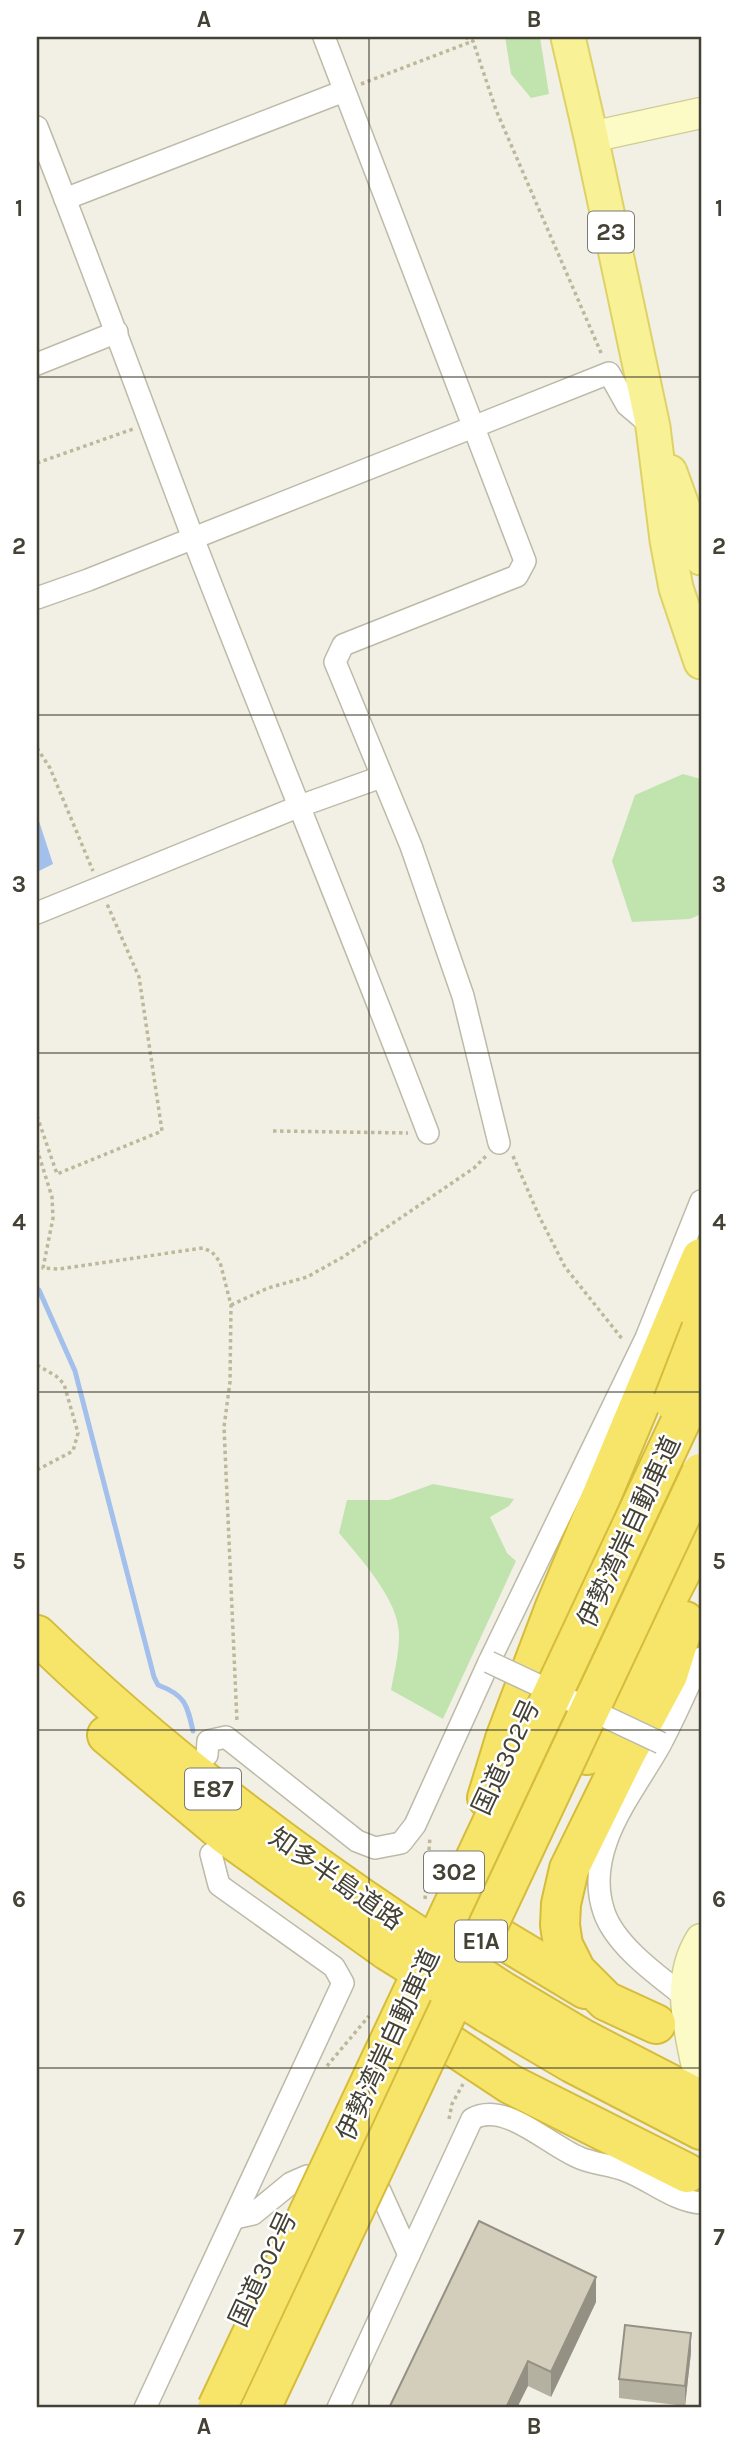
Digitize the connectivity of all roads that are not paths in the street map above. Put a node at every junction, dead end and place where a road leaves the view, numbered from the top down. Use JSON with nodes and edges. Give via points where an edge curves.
{"nodes":[{"id":1,"x":324,"y":37,"type":"edge"},
{"id":2,"x":568,"y":37,"type":"edge"},
{"id":3,"x":344,"y":91,"type":"junction"},
{"id":4,"x":701,"y":113,"type":"edge"},
{"id":5,"x":37,"y":127,"type":"edge"},
{"id":6,"x":591,"y":136,"type":"junction"},
{"id":7,"x":65,"y":199,"type":"junction"},
{"id":8,"x":117,"y":332,"type":"junction"},
{"id":9,"x":37,"y":364,"type":"edge"},
{"id":10,"x":474,"y":427,"type":"junction"},
{"id":11,"x":653,"y":427,"type":"junction"},
{"id":12,"x":686,"y":526,"type":"edge"},
{"id":13,"x":193,"y":537,"type":"junction"},
{"id":14,"x":701,"y":558,"type":"edge"},
{"id":15,"x":37,"y":598,"type":"edge"},
{"id":16,"x":701,"y":662,"type":"edge"},
{"id":17,"x":381,"y":777,"type":"junction"},
{"id":18,"x":300,"y":806,"type":"junction"},
{"id":19,"x":37,"y":913,"type":"edge"},
{"id":20,"x":428,"y":1133,"type":"road end"},
{"id":21,"x":499,"y":1143,"type":"road end"},
{"id":22,"x":701,"y":1201,"type":"edge"},
{"id":23,"x":701,"y":1258,"type":"edge"},
{"id":24,"x":701,"y":1330,"type":"edge"},
{"id":25,"x":701,"y":1378,"type":"edge"},
{"id":26,"x":698,"y":1496,"type":"edge"},
{"id":27,"x":701,"y":1587,"type":"edge"},
{"id":28,"x":685,"y":1621,"type":"junction"},
{"id":29,"x":37,"y":1636,"type":"edge"},
{"id":30,"x":573,"y":1654,"type":"junction"},
{"id":31,"x":701,"y":1658,"type":"edge"},
{"id":32,"x":489,"y":1662,"type":"junction"},
{"id":33,"x":37,"y":1672,"type":"edge"},
{"id":34,"x":621,"y":1692,"type":"junction"},
{"id":35,"x":661,"y":1743,"type":"junction"},
{"id":36,"x":207,"y":1755,"type":"dead end"},
{"id":37,"x":487,"y":1798,"type":"junction"},
{"id":38,"x":211,"y":1854,"type":"dead end"},
{"id":39,"x":440,"y":1902,"type":"junction"},
{"id":40,"x":499,"y":1937,"type":"junction"},
{"id":41,"x":396,"y":1939,"type":"junction"},
{"id":42,"x":701,"y":1939,"type":"edge"},
{"id":43,"x":684,"y":1996,"type":"junction"},
{"id":44,"x":493,"y":2001,"type":"junction"},
{"id":45,"x":606,"y":2001,"type":"junction"},
{"id":46,"x":392,"y":2007,"type":"junction"},
{"id":47,"x":656,"y":2024,"type":"dead end"},
{"id":48,"x":448,"y":2043,"type":"junction"},
{"id":49,"x":700,"y":2089,"type":"edge"},
{"id":50,"x":701,"y":2130,"type":"edge"},
{"id":51,"x":307,"y":2176,"type":"junction"},
{"id":52,"x":694,"y":2188,"type":"edge"},
{"id":53,"x":380,"y":2191,"type":"junction"},
{"id":54,"x":235,"y":2218,"type":"junction"},
{"id":55,"x":409,"y":2255,"type":"junction"},
{"id":56,"x":145,"y":2408,"type":"edge"},
{"id":57,"x":197,"y":2408,"type":"edge"},
{"id":58,"x":217,"y":2408,"type":"edge"},
{"id":59,"x":261,"y":2408,"type":"edge"},
{"id":60,"x":282,"y":2408,"type":"edge"},
{"id":61,"x":338,"y":2408,"type":"edge"}],
"edges":[{"from":1,"to":3,"type":"street"},
{"from":2,"to":6,"type":"main road","number":"23"},
{"from":3,"to":7,"type":"street"},
{"from":3,"to":10,"type":"street"},
{"from":4,"to":6,"type":"street"},
{"from":5,"to":7,"type":"street"},
{"from":6,"to":11,"type":"main road","number":"23"},
{"from":7,"to":8,"type":"street"},
{"from":8,"to":9,"type":"street"},
{"from":8,"to":13,"type":"street"},
{"from":10,"to":11,"type":"street","via":[[609,373],[627,405]]},
{"from":10,"to":13,"type":"street"},
{"from":10,"to":17,"type":"street","via":[[525,561],[517,576],[343,645],[335,662]]},
{"from":11,"to":12,"type":"main road","number":"23"},
{"from":12,"to":14,"type":"main road","number":"23"},
{"from":12,"to":16,"type":"main road","number":"23","via":[[676,588]]},
{"from":13,"to":15,"type":"street"},
{"from":13,"to":18,"type":"street"},
{"from":17,"to":18,"type":"street"},
{"from":17,"to":21,"type":"street","via":[[411,846],[463,996]]},
{"from":18,"to":19,"type":"street"},
{"from":18,"to":20,"type":"street"},
{"from":22,"to":32,"type":"street","via":[[646,1338]]},
{"from":23,"to":37,"type":"highway","via":[[531,1668]]},
{"from":24,"to":30,"type":"highway","bridge":true},
{"from":24,"to":37,"type":"highway","name":"国道302号","number":"302"},
{"from":25,"to":30,"type":"highway","name":"伊勢湾岸自動車道","number":"E1A","bridge":true},
{"from":26,"to":34,"type":"highway","number":"302"},
{"from":26,"to":59,"type":"highway","name":"伊勢湾岸自動車道","number":"E1A","bridge":true},
{"from":27,"to":28,"type":"highway"},
{"from":28,"to":34,"type":"highway"},
{"from":28,"to":45,"type":"highway","via":[[668,1675],[569,1870],[561,1904],[563,1945],[576,1971]]},
{"from":29,"to":41,"type":"highway","name":"知多半島道路","number":"E87","via":[[121,1714],[317,1868]]},
{"from":30,"to":58,"type":"highway","name":"伊勢湾岸自動車道","number":"E1A","bridge":true},
{"from":31,"to":35,"type":"street"},
{"from":32,"to":35,"type":"street","bridge":true},
{"from":32,"to":36,"type":"street","via":[[415,1825],[401,1843],[375,1848],[357,1841],[226,1737],[208,1741]]},
{"from":33,"to":41,"type":"highway","name":"知多半島道路","number":"E87","via":[[226,1835]]},
{"from":34,"to":40,"type":"highway","number":"302"},
{"from":35,"to":43,"type":"street","via":[[609,1832],[599,1885],[604,1913],[614,1931],[645,1965]]},
{"from":37,"to":39,"type":"highway","name":"国道302号","number":"302"},
{"from":38,"to":54,"type":"street","via":[[219,1885],[334,1967],[343,1983]]},
{"from":39,"to":40,"type":"highway"},
{"from":39,"to":46,"type":"highway","name":"国道302号","number":"302"},
{"from":40,"to":45,"type":"highway"},
{"from":40,"to":48,"type":"highway","number":"302"},
{"from":41,"to":44,"type":"highway","name":"知多半島道路","number":"E87","bridge":true},
{"from":42,"to":43,"type":"street","via":[[686,1974]]},
{"from":43,"to":49,"type":"street"},
{"from":44,"to":49,"type":"highway","name":"知多半島道路","number":"E87"},
{"from":44,"to":50,"type":"highway","name":"知多半島道路","number":"E87","via":[[572,2063]]},
{"from":45,"to":47,"type":"highway"},
{"from":46,"to":48,"type":"highway"},
{"from":46,"to":51,"type":"highway","name":"国道302号","number":"302"},
{"from":48,"to":52,"type":"highway","via":[[510,2084]]},
{"from":48,"to":53,"type":"highway","number":"302"},
{"from":51,"to":54,"type":"street","via":[[253,2214]]},
{"from":51,"to":57,"type":"highway","name":"国道302号","number":"302"},
{"from":52,"to":55,"type":"street","via":[[690,2202],[627,2171],[579,2157],[513,2120],[481,2114],[472,2119]]},
{"from":53,"to":55,"type":"street"},
{"from":53,"to":60,"type":"highway","number":"302"},
{"from":54,"to":56,"type":"street"},
{"from":55,"to":61,"type":"street"}]}
